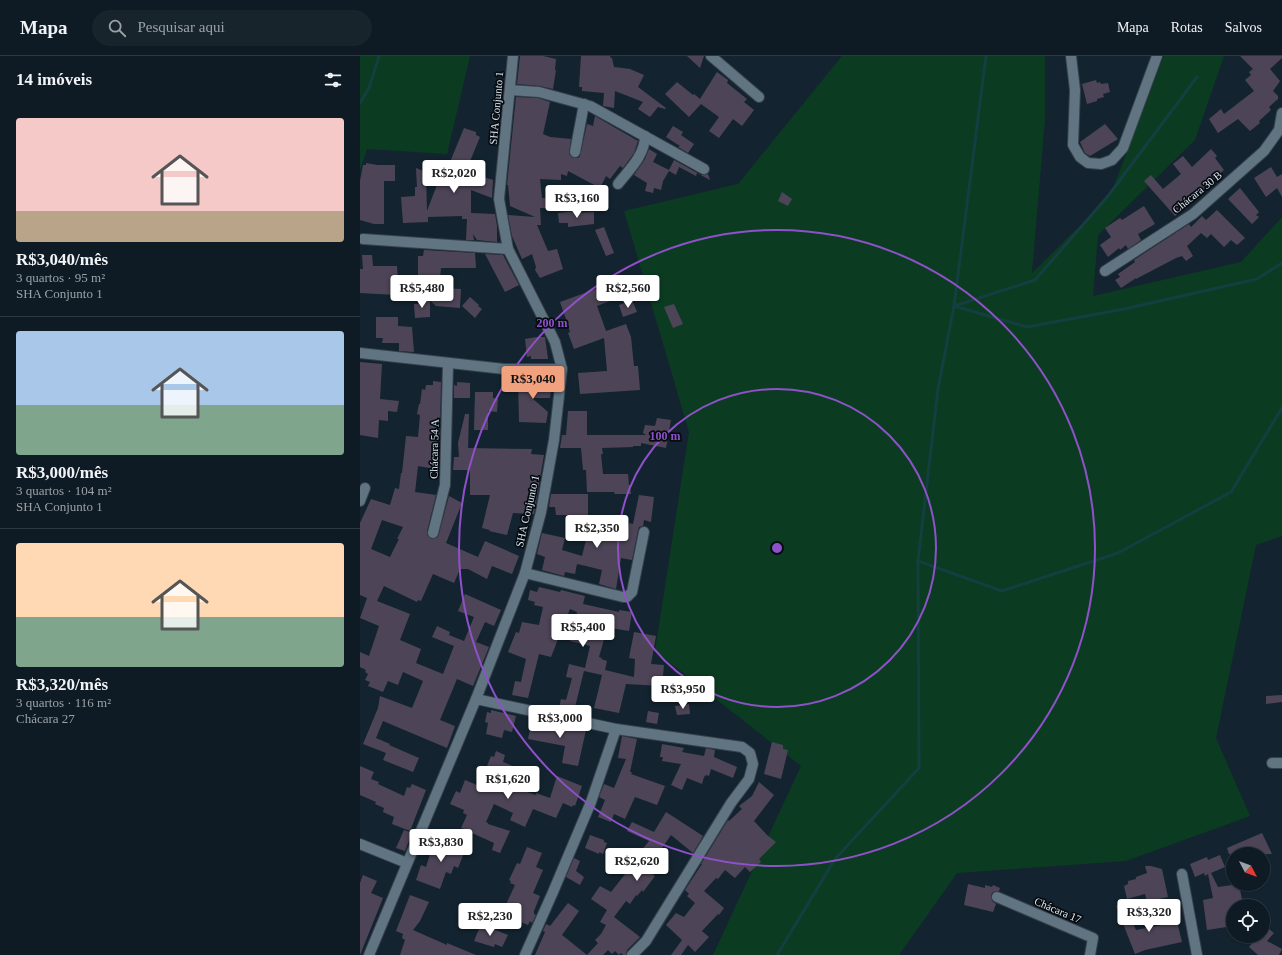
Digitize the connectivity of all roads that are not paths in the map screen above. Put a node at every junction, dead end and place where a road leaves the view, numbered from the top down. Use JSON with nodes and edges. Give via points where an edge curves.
{"nodes":[{"id":1,"x":513,"y":56,"type":"edge"},
{"id":2,"x":711,"y":56,"type":"edge"},
{"id":3,"x":1071,"y":56,"type":"edge"},
{"id":4,"x":1157,"y":56,"type":"edge"},
{"id":5,"x":510,"y":90,"type":"junction"},
{"id":6,"x":759,"y":98,"type":"dead end"},
{"id":7,"x":584,"y":104,"type":"junction"},
{"id":8,"x":1282,"y":113,"type":"edge"},
{"id":9,"x":645,"y":136,"type":"junction"},
{"id":10,"x":575,"y":152,"type":"dead end"},
{"id":11,"x":704,"y":169,"type":"dead end"},
{"id":12,"x":618,"y":184,"type":"dead end"},
{"id":13,"x":363,"y":239,"type":"dead end"},
{"id":14,"x":508,"y":249,"type":"junction"},
{"id":15,"x":1106,"y":271,"type":"dead end"},
{"id":16,"x":360,"y":354,"type":"edge"},
{"id":17,"x":448,"y":364,"type":"junction"},
{"id":18,"x":562,"y":369,"type":"junction"},
{"id":19,"x":365,"y":488,"type":"dead end"},
{"id":20,"x":360,"y":501,"type":"edge"},
{"id":21,"x":644,"y":532,"type":"dead end"},
{"id":22,"x":433,"y":533,"type":"dead end"},
{"id":23,"x":524,"y":573,"type":"junction"},
{"id":24,"x":476,"y":699,"type":"junction"},
{"id":25,"x":616,"y":729,"type":"junction"},
{"id":26,"x":360,"y":844,"type":"edge"},
{"id":27,"x":407,"y":863,"type":"junction"},
{"id":28,"x":1182,"y":874,"type":"dead end"},
{"id":29,"x":996,"y":897,"type":"dead end"},
{"id":30,"x":369,"y":955,"type":"edge"},
{"id":31,"x":525,"y":955,"type":"edge"},
{"id":32,"x":632,"y":955,"type":"edge"},
{"id":33,"x":1090,"y":955,"type":"edge"},
{"id":34,"x":1197,"y":955,"type":"edge"}],
"edges":[{"from":1,"to":5,"type":"street","name":"SHA Conjunto 1"},
{"from":2,"to":6,"type":"street"},
{"from":3,"to":4,"type":"street","via":[[1075,90],[1073,145],[1080,158],[1088,163],[1101,164],[1112,160],[1122,148]]},
{"from":5,"to":7,"type":"street","via":[[540,92]]},
{"from":5,"to":14,"type":"street","name":"SHA Conjunto 1","via":[[499,199]]},
{"from":7,"to":9,"type":"street"},
{"from":7,"to":10,"type":"street"},
{"from":8,"to":15,"type":"street","name":"Chácara 30 B","via":[[1279,130],[1264,151],[1193,214]]},
{"from":9,"to":11,"type":"street"},
{"from":9,"to":12,"type":"street","via":[[640,156]]},
{"from":13,"to":14,"type":"street"},
{"from":14,"to":18,"type":"street","name":"SHA Conjunto 1","via":[[555,342]]},
{"from":16,"to":17,"type":"street"},
{"from":17,"to":18,"type":"street","via":[[504,369]]},
{"from":17,"to":22,"type":"street","name":"Chácara 54 A","via":[[446,485]]},
{"from":18,"to":23,"type":"street","name":"SHA Conjunto 1","via":[[554,440],[541,512]]},
{"from":19,"to":20,"type":"street"},
{"from":21,"to":23,"type":"street","via":[[632,592],[627,596]]},
{"from":23,"to":24,"type":"street","name":"SHA Conjunto 1"},
{"from":24,"to":25,"type":"street"},
{"from":24,"to":27,"type":"street","name":"SHA Conjunto 1"},
{"from":25,"to":31,"type":"street","via":[[591,802]]},
{"from":25,"to":32,"type":"street","via":[[742,747],[750,753],[753,764],[749,779],[731,803],[646,941]]},
{"from":26,"to":27,"type":"street"},
{"from":27,"to":30,"type":"street","name":"SHA Conjunto 1"},
{"from":28,"to":34,"type":"street"},
{"from":29,"to":33,"type":"street","name":"Chácara 17","via":[[1093,938]]}]}
